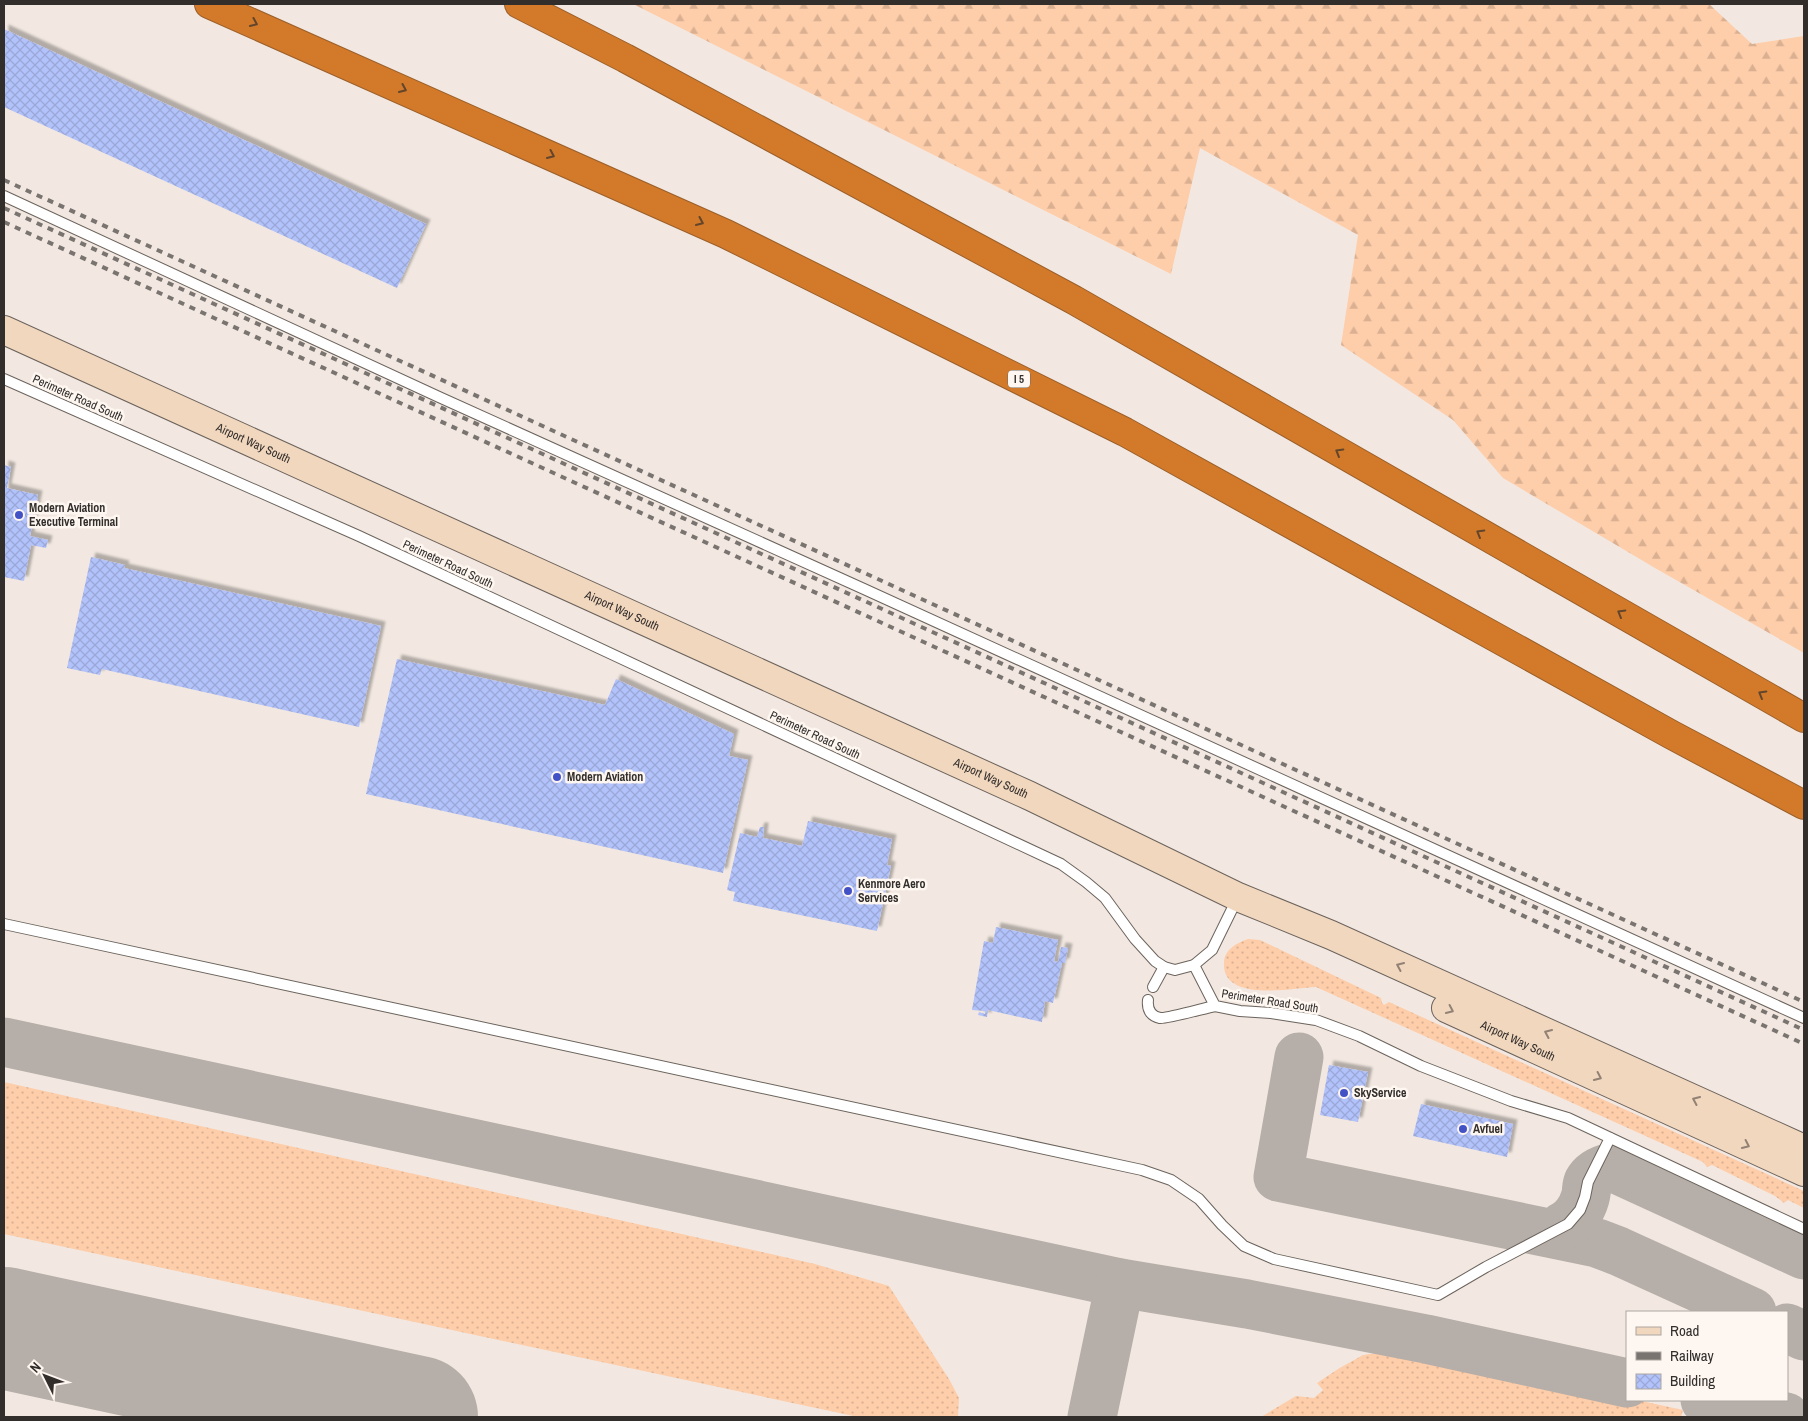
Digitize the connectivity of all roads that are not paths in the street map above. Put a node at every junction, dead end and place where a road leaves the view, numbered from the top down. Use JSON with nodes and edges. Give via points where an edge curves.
{"nodes":[{"id":1,"x":210,"y":4,"type":"edge"},
{"id":2,"x":519,"y":4,"type":"edge"},
{"id":3,"x":4,"y":196,"type":"edge"},
{"id":4,"x":4,"y":330,"type":"edge"},
{"id":5,"x":4,"y":379,"type":"edge"},
{"id":6,"x":1804,"y":718,"type":"edge"},
{"id":7,"x":1804,"y":805,"type":"edge"},
{"id":8,"x":1238,"y":897,"type":"junction"},
{"id":9,"x":4,"y":924,"type":"edge"},
{"id":10,"x":1194,"y":965,"type":"junction"},
{"id":11,"x":1164,"y":967,"type":"junction"},
{"id":12,"x":1152,"y":987,"type":"dead end"},
{"id":13,"x":1148,"y":1000,"type":"dead end"},
{"id":14,"x":1215,"y":1006,"type":"junction"},
{"id":15,"x":1804,"y":1018,"type":"edge"},
{"id":16,"x":1610,"y":1138,"type":"junction"},
{"id":17,"x":1804,"y":1149,"type":"edge"},
{"id":18,"x":1804,"y":1172,"type":"edge"},
{"id":19,"x":1804,"y":1229,"type":"edge"}],
"edges":[{"from":1,"to":7,"type":"highway","number":"I 5","one_way":true,"via":[[726,234],[1125,432]]},
{"from":6,"to":2,"type":"highway","one_way":true,"via":[[1074,300]]},
{"from":3,"to":15,"type":"lane"},
{"from":4,"to":8,"type":"main road","name":"Airport Way South","via":[[1030,796]]},
{"from":5,"to":11,"type":"lane","name":"Perimeter Road South","via":[[359,536],[1061,864],[1105,898],[1135,939]]},
{"from":8,"to":10,"type":"lane","via":[[1212,950]]},
{"from":17,"to":8,"type":"main road","name":"Airport Way South","one_way":true,"via":[[1332,935]]},
{"from":8,"to":18,"type":"main road","name":"Airport Way South","one_way":true,"via":[[1328,954]]},
{"from":9,"to":16,"type":"lane","via":[[1142,1170],[1171,1180],[1199,1199],[1244,1246],[1274,1259],[1438,1295],[1568,1224],[1580,1210],[1588,1182]]},
{"from":10,"to":11,"type":"lane","via":[[1175,970]]},
{"from":10,"to":14,"type":"lane","name":"Perimeter Road South"},
{"from":11,"to":12,"type":"lane"},
{"from":13,"to":14,"type":"lane","via":[[1151,1014],[1160,1018]]},
{"from":14,"to":16,"type":"lane","name":"Perimeter Road South","via":[[1316,1020],[1359,1036],[1421,1066],[1511,1101],[1568,1118]]},
{"from":16,"to":19,"type":"lane","name":"Perimeter Road South"}]}
